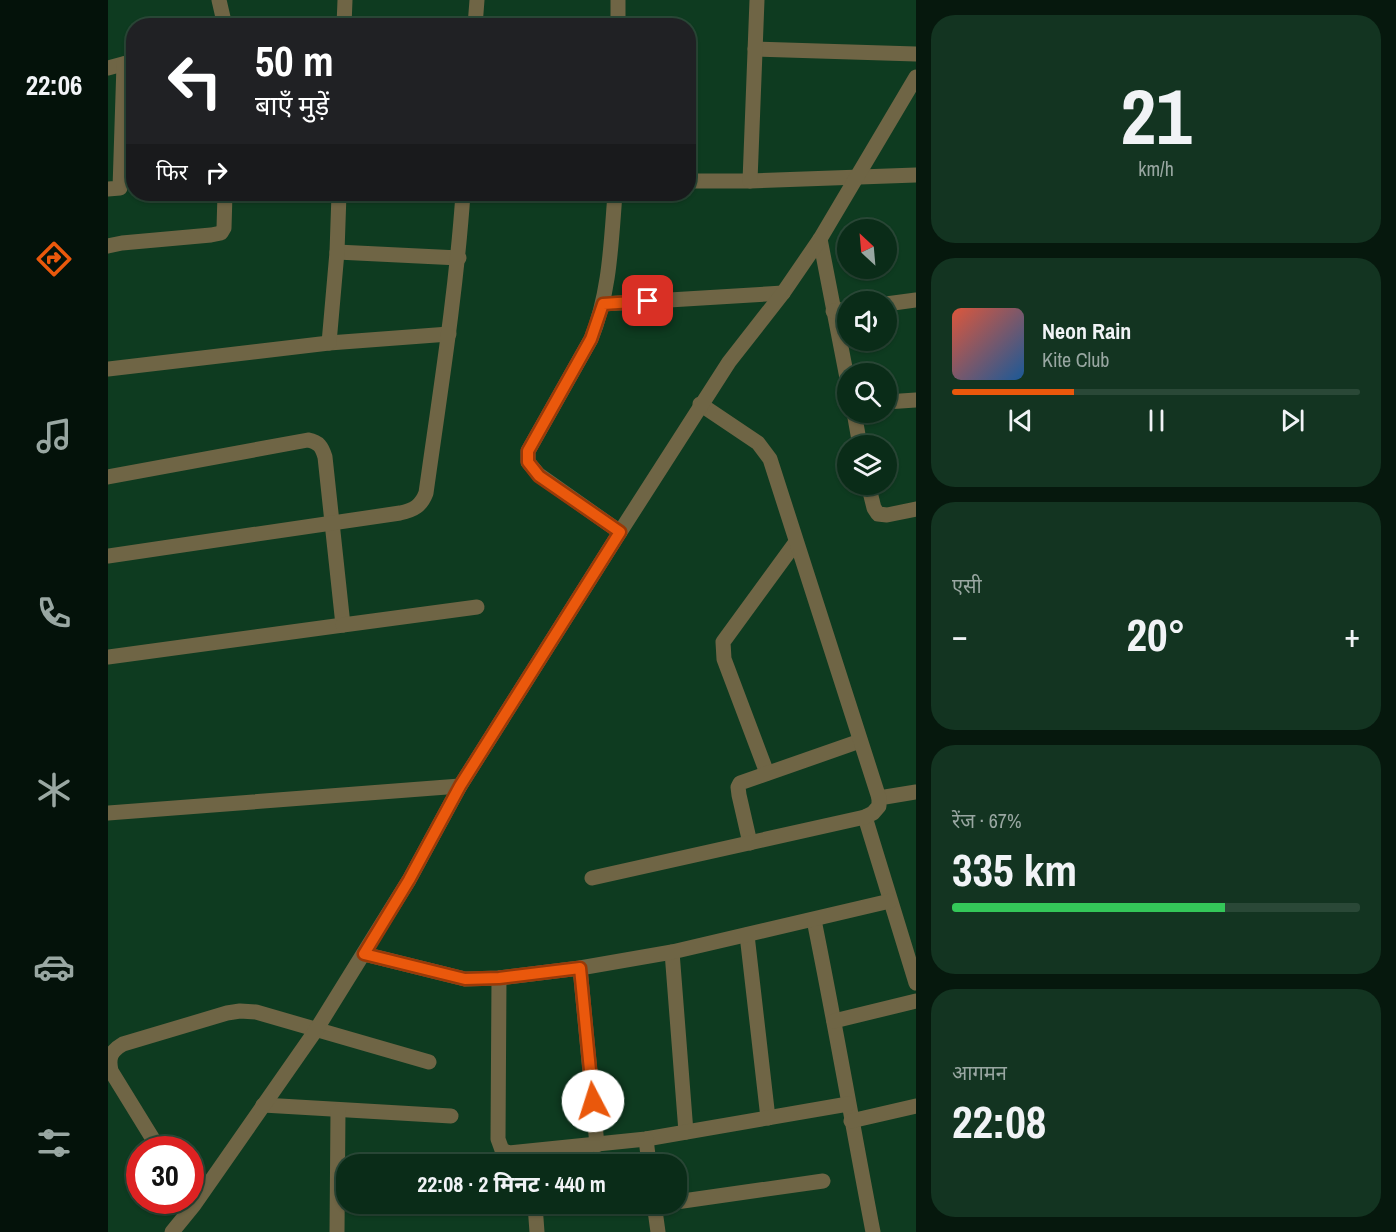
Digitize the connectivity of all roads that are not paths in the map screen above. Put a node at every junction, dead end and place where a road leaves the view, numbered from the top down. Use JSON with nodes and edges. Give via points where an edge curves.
{"nodes":[{"id":1,"x":219,"y":0,"type":"edge"},
{"id":2,"x":345,"y":0,"type":"edge"},
{"id":3,"x":477,"y":0,"type":"edge"},
{"id":4,"x":618,"y":0,"type":"edge"},
{"id":5,"x":757,"y":0,"type":"edge"},
{"id":6,"x":223,"y":18,"type":"edge"},
{"id":7,"x":344,"y":18,"type":"edge"},
{"id":8,"x":476,"y":18,"type":"edge"},
{"id":9,"x":618,"y":18,"type":"edge"},
{"id":10,"x":755,"y":49,"type":"junction"},
{"id":11,"x":916,"y":54,"type":"edge"},
{"id":12,"x":126,"y":63,"type":"edge"},
{"id":13,"x":108,"y":68,"type":"edge"},
{"id":14,"x":126,"y":76,"type":"edge"},
{"id":15,"x":916,"y":77,"type":"edge"},
{"id":16,"x":115,"y":127,"type":"edge"},
{"id":17,"x":916,"y":175,"type":"edge"},
{"id":18,"x":858,"y":176,"type":"junction"},
{"id":19,"x":696,"y":181,"type":"edge"},
{"id":20,"x":750,"y":181,"type":"junction"},
{"id":21,"x":108,"y":189,"type":"edge"},
{"id":22,"x":225,"y":201,"type":"edge"},
{"id":23,"x":339,"y":201,"type":"edge"},
{"id":24,"x":463,"y":201,"type":"edge"},
{"id":25,"x":614,"y":201,"type":"edge"},
{"id":26,"x":820,"y":239,"type":"junction"},
{"id":27,"x":115,"y":244,"type":"edge"},
{"id":28,"x":337,"y":252,"type":"junction"},
{"id":29,"x":459,"y":258,"type":"junction"},
{"id":30,"x":783,"y":293,"type":"junction"},
{"id":31,"x":837,"y":299,"type":"edge"},
{"id":32,"x":916,"y":300,"type":"edge"},
{"id":33,"x":897,"y":303,"type":"edge"},
{"id":34,"x":603,"y":304,"type":"junction"},
{"id":35,"x":449,"y":334,"type":"junction"},
{"id":36,"x":328,"y":344,"type":"junction"},
{"id":37,"x":108,"y":369,"type":"edge"},
{"id":38,"x":916,"y":400,"type":"edge"},
{"id":39,"x":897,"y":401,"type":"edge"},
{"id":40,"x":700,"y":404,"type":"junction"},
{"id":41,"x":108,"y":477,"type":"edge"},
{"id":42,"x":871,"y":495,"type":"edge"},
{"id":43,"x":916,"y":509,"type":"edge"},
{"id":44,"x":331,"y":523,"type":"junction"},
{"id":45,"x":620,"y":532,"type":"junction"},
{"id":46,"x":796,"y":542,"type":"junction"},
{"id":47,"x":108,"y":556,"type":"edge"},
{"id":48,"x":477,"y":607,"type":"dead end"},
{"id":49,"x":343,"y":625,"type":"junction"},
{"id":50,"x":108,"y":657,"type":"edge"},
{"id":51,"x":860,"y":741,"type":"junction"},
{"id":52,"x":767,"y":773,"type":"junction"},
{"id":53,"x":460,"y":786,"type":"junction"},
{"id":54,"x":916,"y":792,"type":"edge"},
{"id":55,"x":879,"y":798,"type":"junction"},
{"id":56,"x":108,"y":813,"type":"edge"},
{"id":57,"x":865,"y":817,"type":"junction"},
{"id":58,"x":750,"y":843,"type":"junction"},
{"id":59,"x":592,"y":878,"type":"dead end"},
{"id":60,"x":890,"y":901,"type":"junction"},
{"id":61,"x":814,"y":920,"type":"junction"},
{"id":62,"x":747,"y":935,"type":"junction"},
{"id":63,"x":672,"y":952,"type":"junction"},
{"id":64,"x":364,"y":954,"type":"junction"},
{"id":65,"x":580,"y":968,"type":"junction"},
{"id":66,"x":499,"y":978,"type":"junction"},
{"id":67,"x":916,"y":983,"type":"edge"},
{"id":68,"x":916,"y":1001,"type":"edge"},
{"id":69,"x":834,"y":1021,"type":"junction"},
{"id":70,"x":316,"y":1030,"type":"junction"},
{"id":71,"x":429,"y":1062,"type":"dead end"},
{"id":72,"x":848,"y":1104,"type":"junction"},
{"id":73,"x":263,"y":1105,"type":"junction"},
{"id":74,"x":916,"y":1106,"type":"edge"},
{"id":75,"x":338,"y":1111,"type":"junction"},
{"id":76,"x":451,"y":1116,"type":"dead end"},
{"id":77,"x":768,"y":1118,"type":"junction"},
{"id":78,"x":851,"y":1121,"type":"junction"},
{"id":79,"x":687,"y":1132,"type":"junction"},
{"id":80,"x":151,"y":1136,"type":"edge"},
{"id":81,"x":646,"y":1139,"type":"junction"},
{"id":82,"x":597,"y":1145,"type":"junction"},
{"id":83,"x":648,"y":1154,"type":"edge"},
{"id":84,"x":823,"y":1181,"type":"dead end"},
{"id":85,"x":204,"y":1186,"type":"edge"},
{"id":86,"x":687,"y":1200,"type":"edge"},
{"id":87,"x":184,"y":1214,"type":"edge"},
{"id":88,"x":536,"y":1214,"type":"edge"},
{"id":89,"x":658,"y":1214,"type":"edge"},
{"id":90,"x":172,"y":1232,"type":"edge"},
{"id":91,"x":337,"y":1232,"type":"edge"},
{"id":92,"x":537,"y":1232,"type":"edge"},
{"id":93,"x":658,"y":1232,"type":"edge"},
{"id":94,"x":873,"y":1232,"type":"edge"}],
"edges":[{"from":1,"to":6,"type":"street"},
{"from":2,"to":7,"type":"street"},
{"from":3,"to":8,"type":"street"},
{"from":4,"to":9,"type":"street"},
{"from":5,"to":10,"type":"street"},
{"from":10,"to":11,"type":"street"},
{"from":10,"to":20,"type":"street"},
{"from":12,"to":13,"type":"street"},
{"from":14,"to":16,"type":"street"},
{"from":15,"to":18,"type":"street"},
{"from":16,"to":21,"type":"street","via":[[120,188]]},
{"from":17,"to":18,"type":"street"},
{"from":18,"to":20,"type":"street"},
{"from":18,"to":26,"type":"street"},
{"from":19,"to":20,"type":"street"},
{"from":22,"to":27,"type":"street","via":[[221,233]]},
{"from":23,"to":28,"type":"street"},
{"from":24,"to":29,"type":"street"},
{"from":25,"to":34,"type":"street"},
{"from":26,"to":30,"type":"street"},
{"from":26,"to":31,"type":"street"},
{"from":28,"to":29,"type":"street"},
{"from":28,"to":36,"type":"street"},
{"from":29,"to":35,"type":"street"},
{"from":30,"to":34,"type":"street"},
{"from":30,"to":40,"type":"street"},
{"from":32,"to":33,"type":"street"},
{"from":34,"to":45,"type":"street","via":[[591,339],[528,451],[528,462],[539,476]]},
{"from":35,"to":36,"type":"street"},
{"from":35,"to":44,"type":"street","via":[[426,493],[421,504],[410,511]]},
{"from":36,"to":37,"type":"street"},
{"from":38,"to":39,"type":"street"},
{"from":40,"to":45,"type":"street"},
{"from":40,"to":46,"type":"street","via":[[765,450]]},
{"from":41,"to":44,"type":"street","via":[[317,441],[325,457]]},
{"from":42,"to":43,"type":"street","via":[[878,514]]},
{"from":44,"to":47,"type":"street"},
{"from":44,"to":49,"type":"street"},
{"from":45,"to":53,"type":"street"},
{"from":46,"to":51,"type":"street"},
{"from":46,"to":52,"type":"street","via":[[723,642],[722,651]]},
{"from":48,"to":49,"type":"street"},
{"from":49,"to":50,"type":"street"},
{"from":51,"to":52,"type":"street"},
{"from":51,"to":55,"type":"street"},
{"from":52,"to":58,"type":"street","via":[[746,780],[738,788]]},
{"from":53,"to":56,"type":"street"},
{"from":53,"to":64,"type":"street"},
{"from":54,"to":55,"type":"street"},
{"from":55,"to":57,"type":"street","via":[[879,806]]},
{"from":57,"to":58,"type":"street"},
{"from":57,"to":60,"type":"street"},
{"from":58,"to":59,"type":"street"},
{"from":60,"to":61,"type":"street"},
{"from":60,"to":67,"type":"street"},
{"from":61,"to":62,"type":"street"},
{"from":61,"to":69,"type":"street"},
{"from":62,"to":63,"type":"street"},
{"from":62,"to":77,"type":"street"},
{"from":63,"to":65,"type":"street"},
{"from":63,"to":79,"type":"street"},
{"from":64,"to":66,"type":"street","via":[[465,979]]},
{"from":64,"to":70,"type":"street"},
{"from":65,"to":66,"type":"street"},
{"from":65,"to":82,"type":"street"},
{"from":66,"to":82,"type":"street","via":[[502,1150],[509,1153]]},
{"from":68,"to":69,"type":"street"},
{"from":69,"to":72,"type":"street"},
{"from":70,"to":71,"type":"street"},
{"from":70,"to":73,"type":"street"},
{"from":70,"to":80,"type":"street","via":[[240,1011],[113,1050],[108,1062],[111,1071]]},
{"from":72,"to":77,"type":"street"},
{"from":72,"to":78,"type":"street"},
{"from":73,"to":75,"type":"street"},
{"from":73,"to":85,"type":"street"},
{"from":74,"to":78,"type":"street"},
{"from":75,"to":76,"type":"street"},
{"from":75,"to":91,"type":"street"},
{"from":77,"to":79,"type":"street"},
{"from":78,"to":94,"type":"street"},
{"from":79,"to":81,"type":"street"},
{"from":81,"to":82,"type":"street"},
{"from":81,"to":83,"type":"street"},
{"from":84,"to":86,"type":"street"},
{"from":87,"to":90,"type":"street"},
{"from":88,"to":92,"type":"street"},
{"from":89,"to":93,"type":"street"}]}
